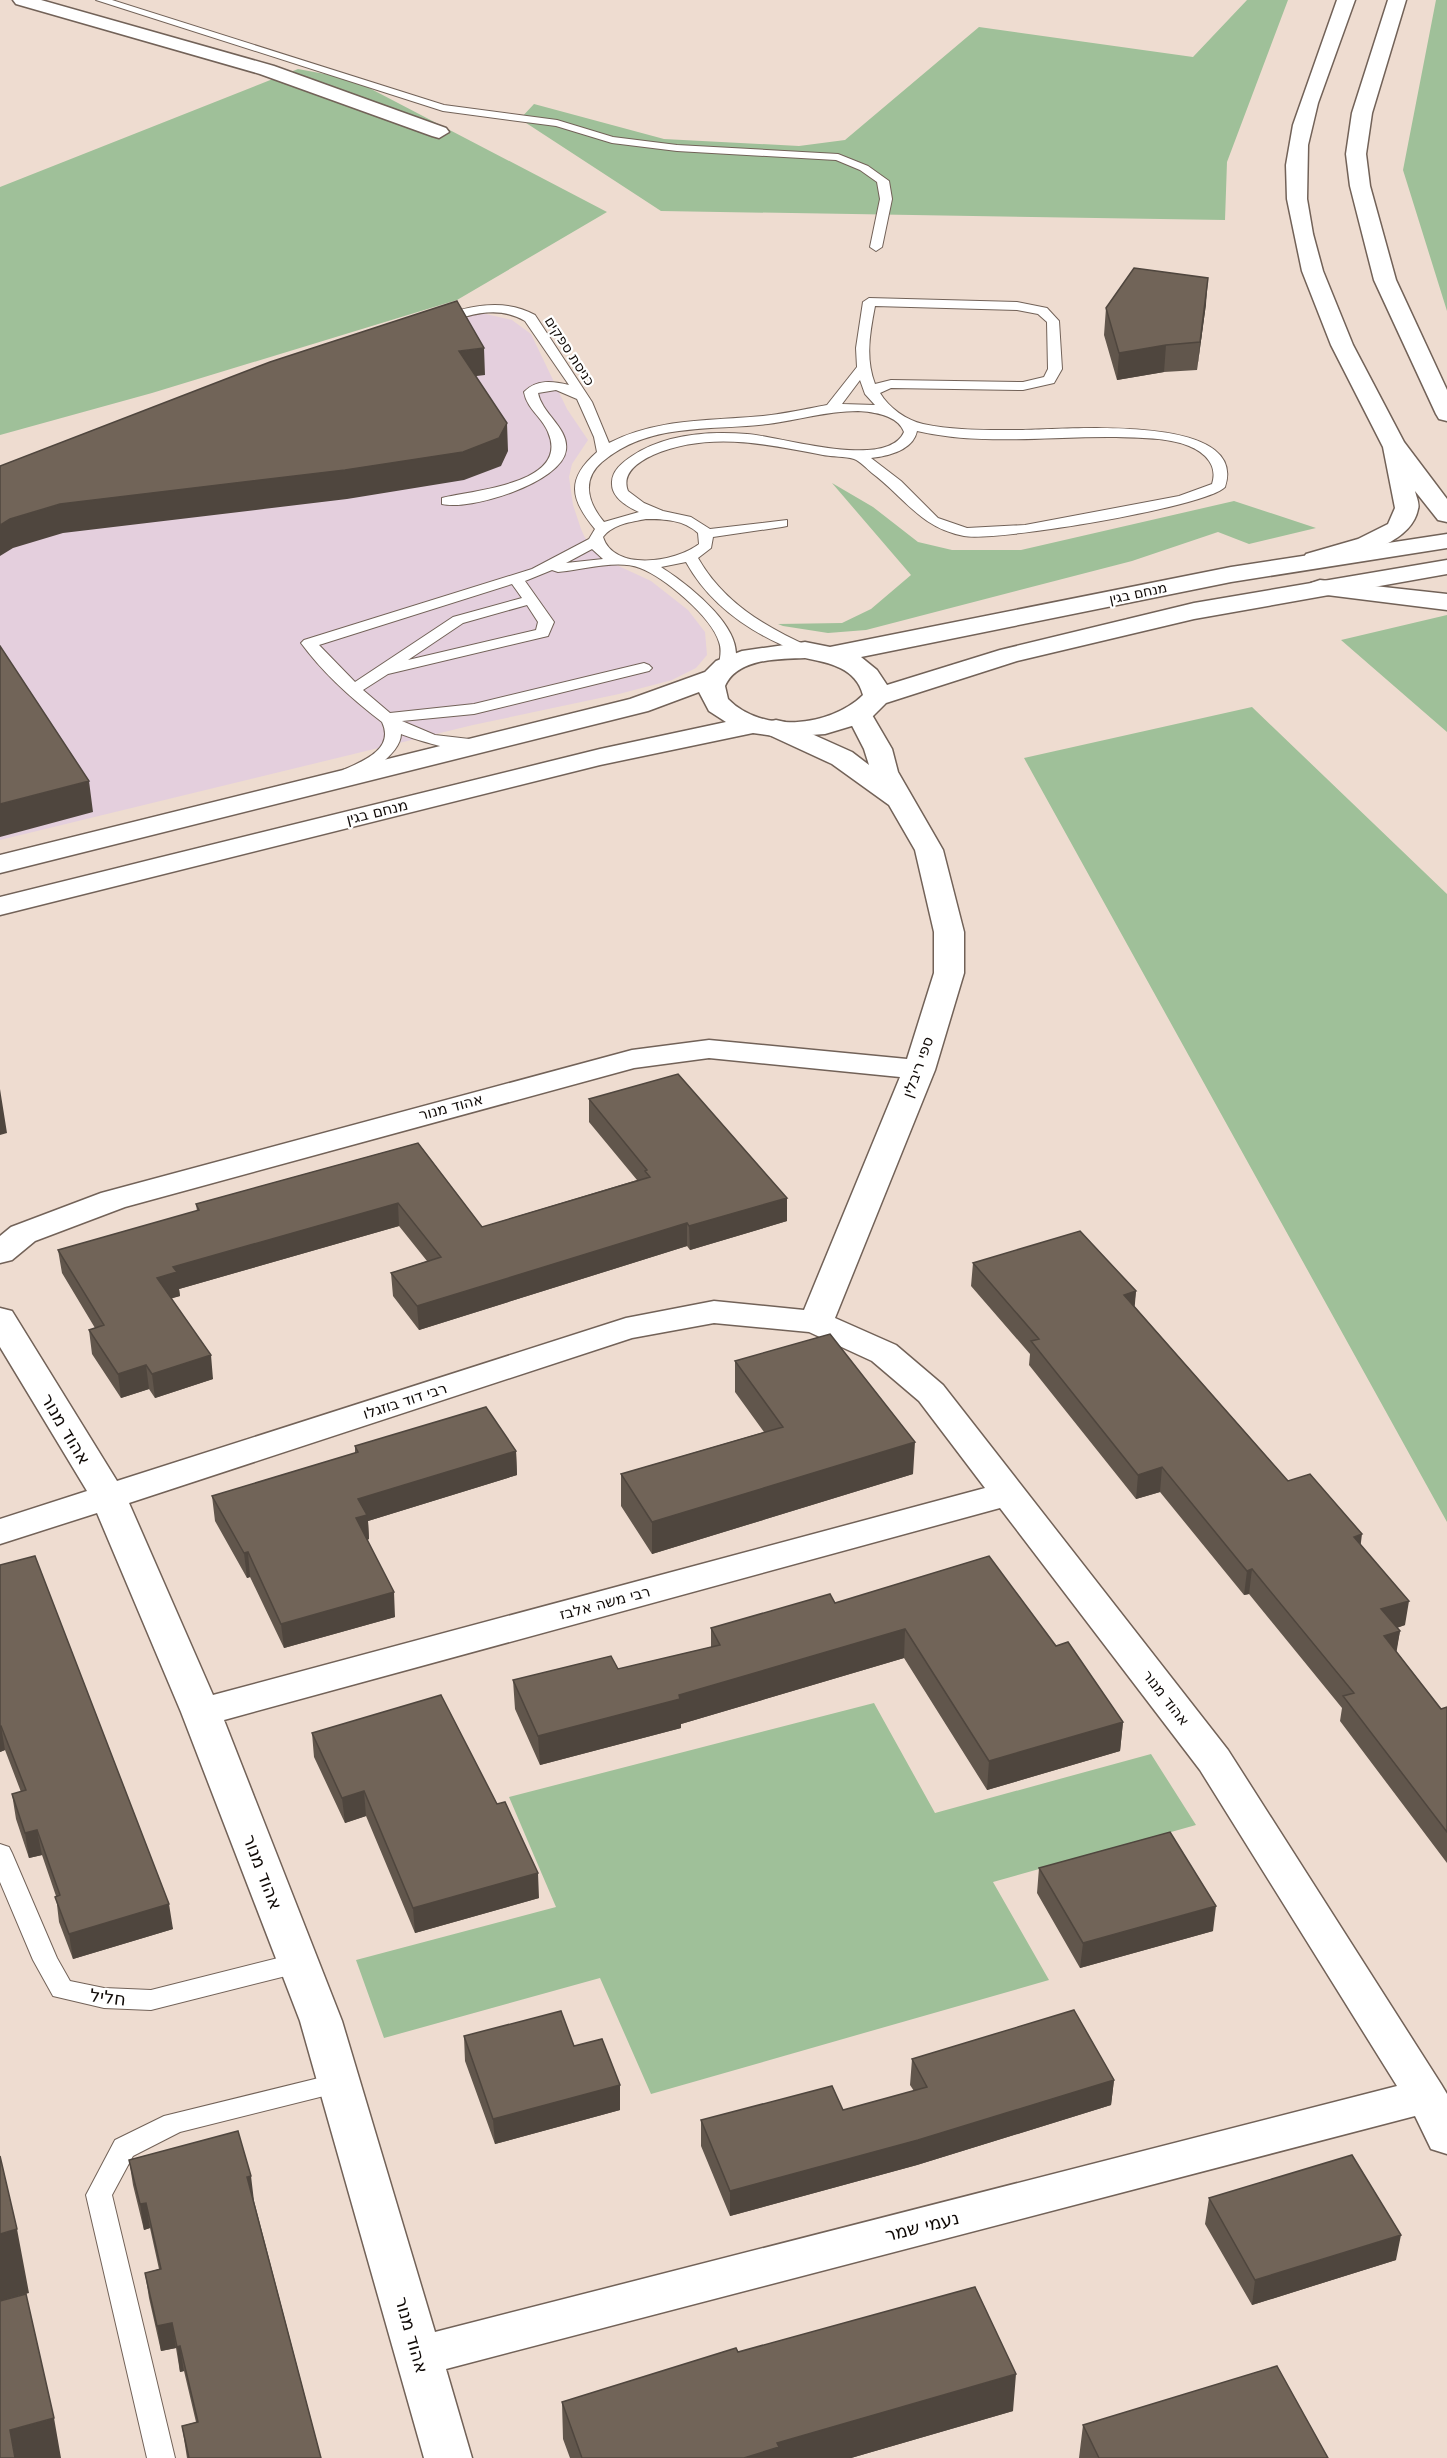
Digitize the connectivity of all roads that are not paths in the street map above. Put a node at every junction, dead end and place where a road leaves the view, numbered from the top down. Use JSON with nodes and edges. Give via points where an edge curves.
{"nodes":[{"id":1,"x":22,"y":0,"type":"edge"},
{"id":2,"x":101,"y":0,"type":"edge"},
{"id":3,"x":1346,"y":0,"type":"edge"},
{"id":4,"x":1397,"y":0,"type":"edge"},
{"id":5,"x":439,"y":132,"type":"dead end"},
{"id":6,"x":876,"y":247,"type":"dead end"},
{"id":7,"x":428,"y":323,"type":"edge"},
{"id":8,"x":862,"y":369,"type":"junction"},
{"id":9,"x":872,"y":394,"type":"junction"},
{"id":10,"x":581,"y":396,"type":"junction"},
{"id":11,"x":831,"y":409,"type":"junction"},
{"id":12,"x":889,"y":412,"type":"junction"},
{"id":13,"x":810,"y":414,"type":"junction"},
{"id":14,"x":1447,"y":414,"type":"edge"},
{"id":15,"x":908,"y":424,"type":"junction"},
{"id":16,"x":1393,"y":444,"type":"junction"},
{"id":17,"x":816,"y":449,"type":"junction"},
{"id":18,"x":604,"y":452,"type":"junction"},
{"id":19,"x":859,"y":456,"type":"junction"},
{"id":20,"x":447,"y":501,"type":"dead end"},
{"id":21,"x":1447,"y":514,"type":"edge"},
{"id":22,"x":660,"y":515,"type":"junction"},
{"id":23,"x":782,"y":523,"type":"dead end"},
{"id":24,"x":707,"y":534,"type":"junction"},
{"id":25,"x":599,"y":535,"type":"junction"},
{"id":26,"x":1447,"y":541,"type":"edge"},
{"id":27,"x":690,"y":557,"type":"junction"},
{"id":28,"x":1315,"y":559,"type":"junction"},
{"id":29,"x":621,"y":561,"type":"junction"},
{"id":30,"x":640,"y":564,"type":"junction"},
{"id":31,"x":1447,"y":567,"type":"edge"},
{"id":32,"x":537,"y":572,"type":"junction"},
{"id":33,"x":516,"y":579,"type":"junction"},
{"id":34,"x":1320,"y":588,"type":"junction"},
{"id":35,"x":530,"y":600,"type":"junction"},
{"id":36,"x":1447,"y":602,"type":"edge"},
{"id":37,"x":805,"y":650,"type":"junction"},
{"id":38,"x":831,"y":655,"type":"junction"},
{"id":39,"x":644,"y":668,"type":"dead end"},
{"id":40,"x":380,"y":671,"type":"junction"},
{"id":41,"x":722,"y":671,"type":"junction"},
{"id":42,"x":355,"y":689,"type":"junction"},
{"id":43,"x":868,"y":705,"type":"junction"},
{"id":44,"x":388,"y":718,"type":"junction"},
{"id":45,"x":766,"y":726,"type":"junction"},
{"id":46,"x":481,"y":745,"type":"junction"},
{"id":47,"x":332,"y":780,"type":"junction"},
{"id":48,"x":905,"y":806,"type":"junction"},
{"id":49,"x":0,"y":864,"type":"edge"},
{"id":50,"x":0,"y":906,"type":"edge"},
{"id":51,"x":919,"y":1070,"type":"junction"},
{"id":52,"x":0,"y":1252,"type":"edge"},
{"id":53,"x":0,"y":1319,"type":"edge"},
{"id":54,"x":816,"y":1322,"type":"junction"},
{"id":55,"x":1009,"y":1493,"type":"junction"},
{"id":56,"x":109,"y":1498,"type":"junction"},
{"id":57,"x":0,"y":1532,"type":"edge"},
{"id":58,"x":201,"y":1712,"type":"junction"},
{"id":59,"x":0,"y":1853,"type":"edge"},
{"id":60,"x":298,"y":1962,"type":"junction"},
{"id":61,"x":339,"y":2083,"type":"junction"},
{"id":62,"x":1426,"y":2096,"type":"junction"},
{"id":63,"x":1447,"y":2136,"type":"edge"},
{"id":64,"x":418,"y":2356,"type":"junction"},
{"id":65,"x":161,"y":2458,"type":"edge"},
{"id":66,"x":448,"y":2458,"type":"edge"}],
"edges":[{"from":1,"to":5,"type":"main road","via":[[267,70]]},
{"from":2,"to":6,"type":"lane","via":[[443,108],[556,123],[623,141],[677,148],[838,157],[883,181],[886,199]]},
{"from":3,"to":16,"type":"main road","via":[[1302,135],[1296,165],[1297,194],[1303,237],[1324,309]]},
{"from":4,"to":14,"type":"main road","via":[[1362,113],[1356,154],[1360,186],[1385,280]]},
{"from":7,"to":10,"type":"lane","name":"כניסת ספקים","via":[[478,309],[523,312]]},
{"from":8,"to":9,"type":"lane"},
{"from":8,"to":9,"type":"lane","via":[[869,302],[1024,307],[1050,316],[1054,326],[1053,375],[1039,384],[891,384],[880,386]]},
{"from":8,"to":11,"type":"lane"},
{"from":9,"to":12,"type":"lane"},
{"from":10,"to":18,"type":"lane","name":"כניסת ספקים","via":[[600,432]]},
{"from":10,"to":20,"type":"lane","via":[[559,386],[540,386],[531,392],[560,444],[558,458],[549,469],[528,483],[497,493]]},
{"from":11,"to":12,"type":"lane","via":[[858,407]]},
{"from":11,"to":13,"type":"lane"},
{"from":12,"to":15,"type":"lane"},
{"from":13,"to":17,"type":"lane","via":[[795,427],[796,435]]},
{"from":13,"to":18,"type":"lane","via":[[661,429]]},
{"from":15,"to":19,"type":"lane","via":[[911,432],[900,446]]},
{"from":15,"to":19,"type":"lane","via":[[974,433],[1178,438],[1208,451],[1218,460],[1222,478],[1218,487],[1182,500],[1025,528],[966,532],[933,521],[896,484]]},
{"from":16,"to":21,"type":"main road"},
{"from":16,"to":28,"type":"main road","via":[[1407,508],[1398,528],[1367,544]]},
{"from":17,"to":19,"type":"lane"},
{"from":17,"to":22,"type":"lane","via":[[727,438],[652,450],[624,469],[618,481],[619,489],[633,503]]},
{"from":18,"to":25,"type":"lane","via":[[588,468],[580,491]]},
{"from":22,"to":24,"type":"lane","via":[[692,522]]},
{"from":22,"to":25,"type":"lane","via":[[625,518]]},
{"from":23,"to":24,"type":"lane"},
{"from":24,"to":27,"type":"lane","via":[[703,549]]},
{"from":25,"to":29,"type":"lane","via":[[603,552]]},
{"from":25,"to":32,"type":"lane"},
{"from":26,"to":28,"type":"main road","name":"מנחם בגין"},
{"from":27,"to":30,"type":"lane","via":[[670,563]]},
{"from":27,"to":37,"type":"lane","via":[[707,586],[747,619]]},
{"from":28,"to":38,"type":"main road","name":"מנחם בגין"},
{"from":29,"to":30,"type":"lane"},
{"from":29,"to":32,"type":"lane"},
{"from":30,"to":41,"type":"lane","via":[[666,576],[719,626],[729,647]]},
{"from":31,"to":34,"type":"main road","name":"מנחם בגין"},
{"from":32,"to":33,"type":"lane"},
{"from":33,"to":35,"type":"lane"},
{"from":33,"to":42,"type":"lane","via":[[309,644]]},
{"from":34,"to":36,"type":"main road"},
{"from":34,"to":43,"type":"main road","name":"מנחם בגין","via":[[1194,611],[1031,650],[953,671]]},
{"from":35,"to":40,"type":"lane","via":[[458,621]]},
{"from":35,"to":40,"type":"lane","via":[[546,622],[543,633]]},
{"from":37,"to":38,"type":"main road"},
{"from":37,"to":41,"type":"main road","via":[[756,654]]},
{"from":38,"to":43,"type":"main road","name":"ספי ריבלין","via":[[854,663],[868,674],[876,686]]},
{"from":39,"to":44,"type":"lane","via":[[474,709]]},
{"from":40,"to":42,"type":"lane"},
{"from":41,"to":45,"type":"main road","name":"ספי ריבלין","via":[[712,688],[716,702],[736,717]]},
{"from":41,"to":46,"type":"main road","via":[[639,705]]},
{"from":42,"to":44,"type":"lane"},
{"from":43,"to":45,"type":"main road","name":"מנחם בגין","via":[[828,726]]},
{"from":43,"to":48,"type":"main road","name":"ספי ריבלין","via":[[884,772]]},
{"from":44,"to":46,"type":"lane","via":[[401,727],[436,739]]},
{"from":44,"to":47,"type":"lane","via":[[394,739],[380,760]]},
{"from":45,"to":48,"type":"main road","name":"ספי ריבלין","via":[[842,758]]},
{"from":45,"to":50,"type":"main road","name":"מנחם בגין","via":[[600,757]]},
{"from":46,"to":47,"type":"main road"},
{"from":47,"to":49,"type":"main road"},
{"from":48,"to":51,"type":"main road","name":"ספי ריבלין","via":[[929,850],[949,932],[949,973]]},
{"from":51,"to":52,"type":"main road","name":"אהוד מנור","via":[[709,1049],[632,1059],[113,1200],[23,1234]]},
{"from":51,"to":54,"type":"main road","name":"ספי ריבלין"},
{"from":53,"to":56,"type":"main road","name":"אהוד מנור"},
{"from":54,"to":55,"type":"main road","name":"אהוד מנור","via":[[884,1353],[931,1393]]},
{"from":54,"to":56,"type":"main road","name":"רבי דוד בוזגלו","via":[[714,1312],[626,1329]]},
{"from":55,"to":58,"type":"main road","name":"רבי משה אלבז"},
{"from":55,"to":62,"type":"main road","name":"אהוד מנור","via":[[1214,1760]]},
{"from":56,"to":57,"type":"main road","name":"רבי דוד בוזגלו"},
{"from":56,"to":58,"type":"main road","name":"אהוד מנור"},
{"from":58,"to":60,"type":"main road","name":"אהוד מנור"},
{"from":59,"to":60,"type":"lane","name":"חליל","via":[[45,1960],[62,1989],[104,1998],[151,2000]]},
{"from":60,"to":61,"type":"main road","name":"אהוד מנור"},
{"from":61,"to":64,"type":"main road","name":"אהוד מנור"},
{"from":61,"to":65,"type":"lane","via":[[173,2123],[124,2148],[99,2195]]},
{"from":62,"to":63,"type":"main road","name":"אהוד מנור"},
{"from":62,"to":64,"type":"main road","name":"נעמי שמר"},
{"from":64,"to":66,"type":"main road","name":"אהוד מנור"}]}
